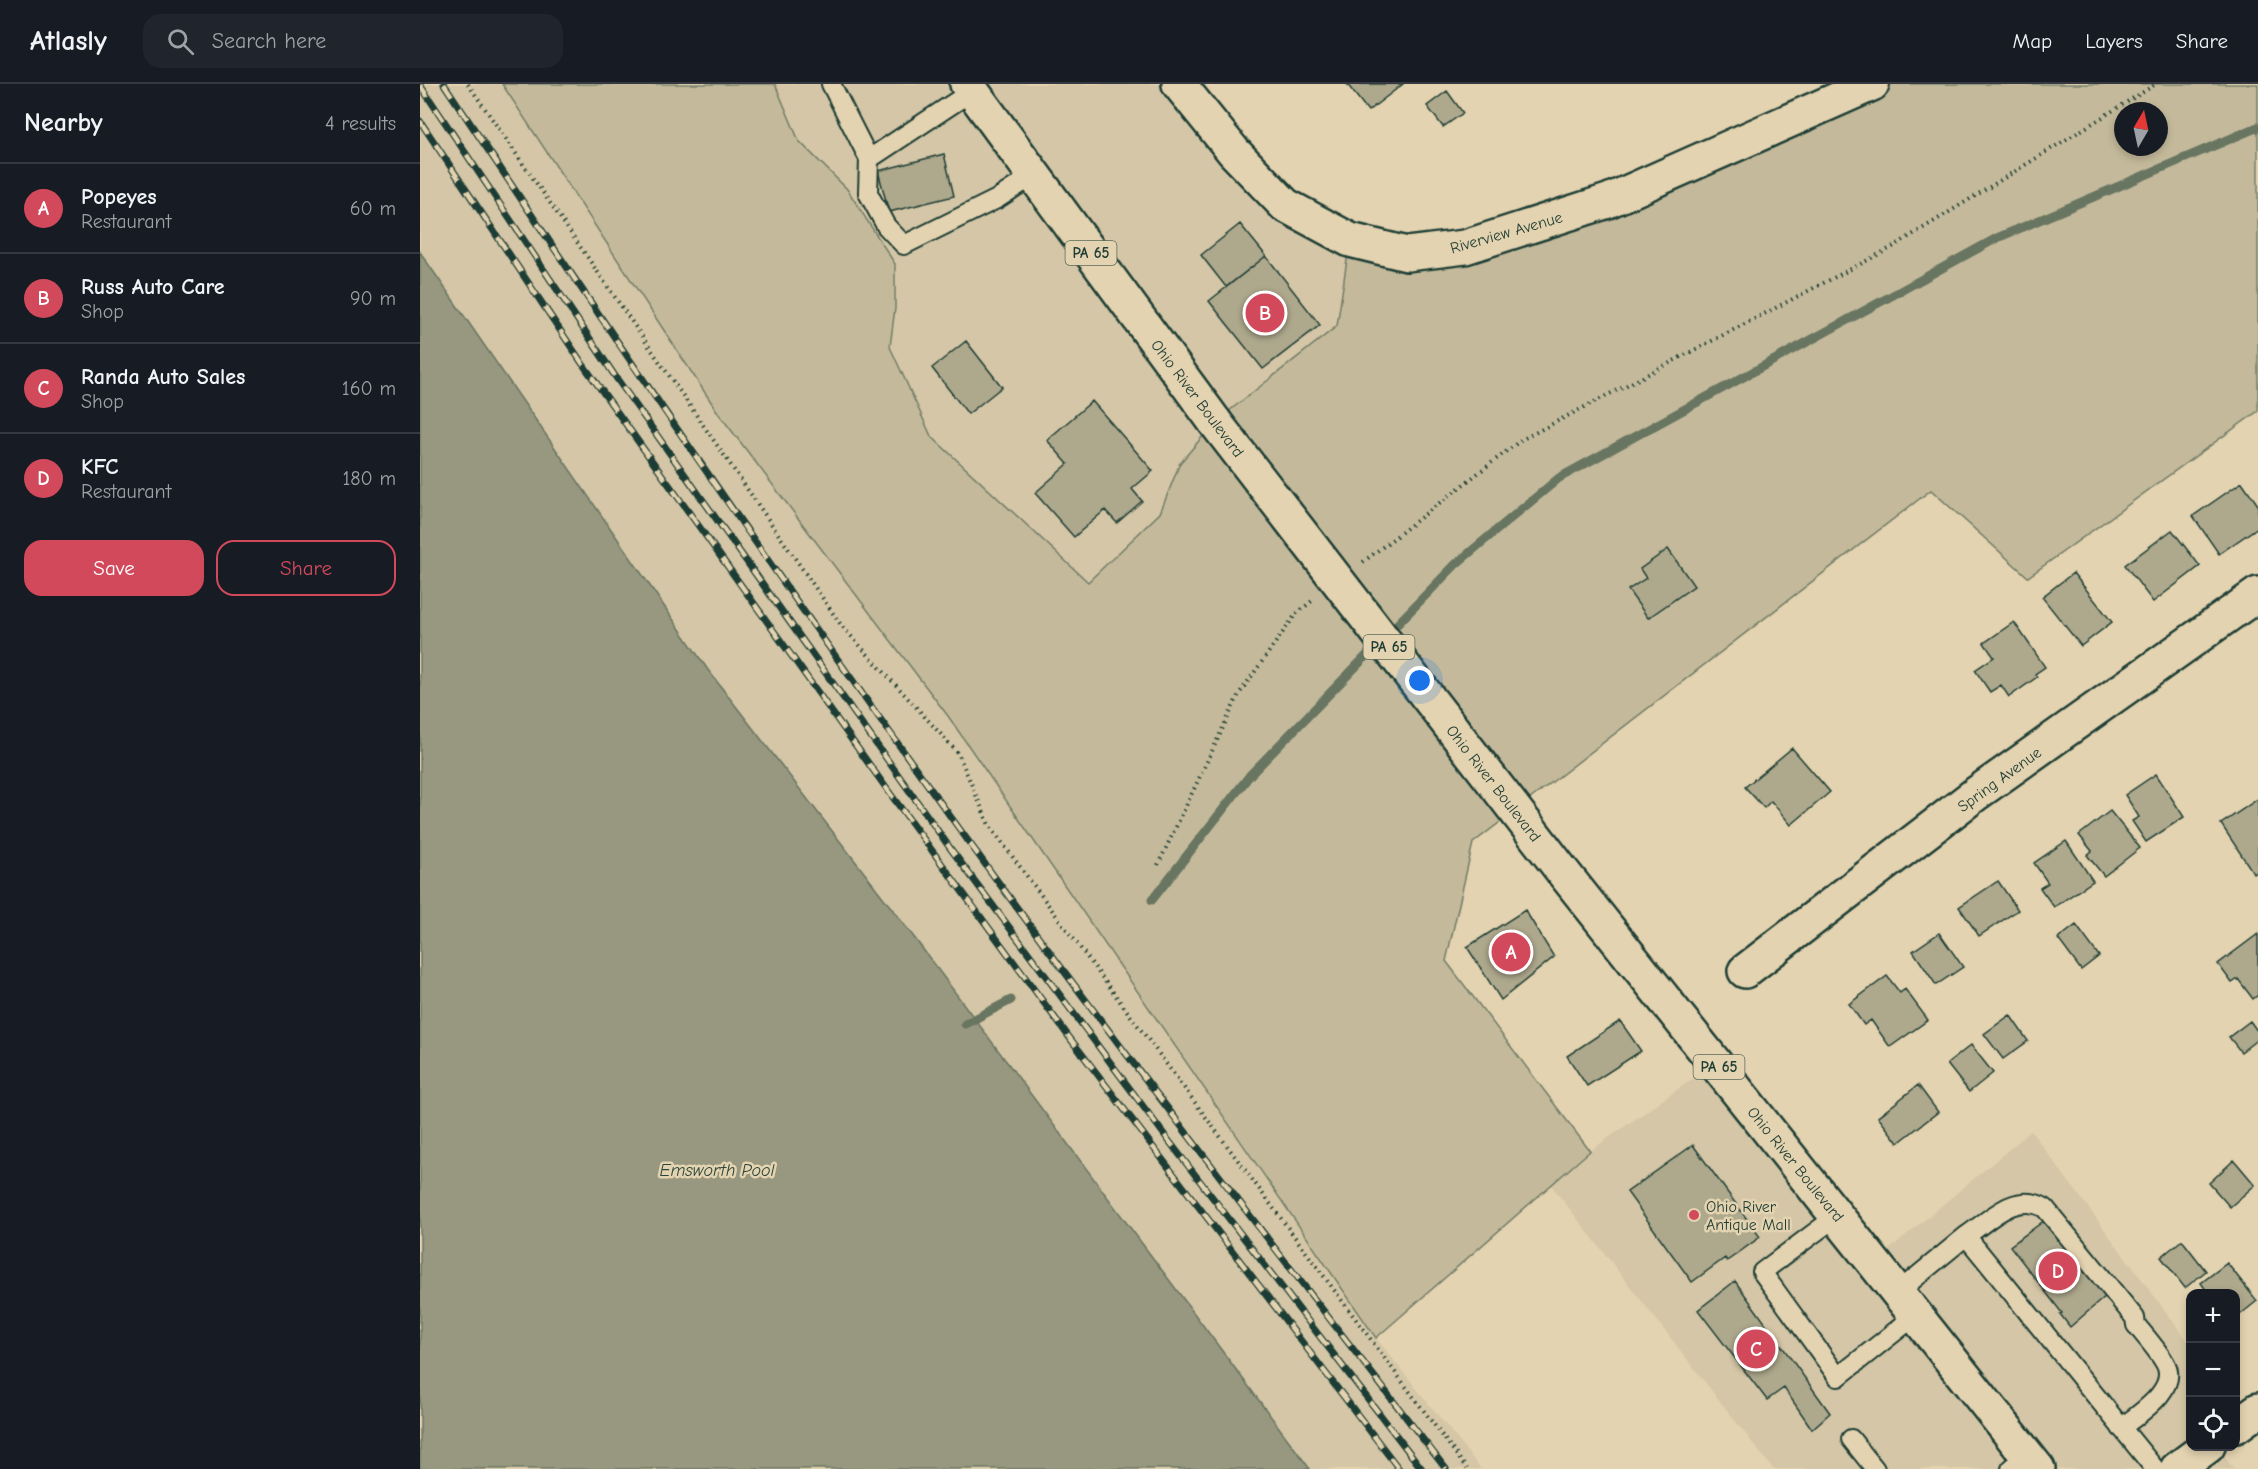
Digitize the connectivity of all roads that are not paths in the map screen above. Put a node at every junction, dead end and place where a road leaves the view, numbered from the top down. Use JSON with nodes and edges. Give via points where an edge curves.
{"nodes":[{"id":1,"x":831,"y":84,"type":"edge"},
{"id":2,"x":1179,"y":84,"type":"edge"},
{"id":3,"x":1872,"y":84,"type":"edge"},
{"id":4,"x":970,"y":88,"type":"edge"},
{"id":5,"x":1831,"y":92,"type":"edge"},
{"id":6,"x":869,"y":159,"type":"junction"},
{"id":7,"x":1034,"y":175,"type":"junction"},
{"id":8,"x":2258,"y":594,"type":"edge"},
{"id":9,"x":1745,"y":971,"type":"dead end"},
{"id":10,"x":1837,"y":1216,"type":"junction"},
{"id":11,"x":1966,"y":1236,"type":"junction"},
{"id":12,"x":1907,"y":1304,"type":"junction"},
{"id":13,"x":2258,"y":1410,"type":"edge"},
{"id":14,"x":2240,"y":1423,"type":"edge"},
{"id":15,"x":2121,"y":1428,"type":"junction"},
{"id":16,"x":1851,"y":1439,"type":"dead end"},
{"id":17,"x":2201,"y":1451,"type":"edge"},
{"id":18,"x":2025,"y":1464,"type":"edge"},
{"id":19,"x":1875,"y":1469,"type":"edge"},
{"id":20,"x":2155,"y":1469,"type":"edge"},
{"id":21,"x":2177,"y":1469,"type":"edge"}],
"edges":[{"from":1,"to":6,"type":"lane"},
{"from":2,"to":5,"type":"main road","name":"Riverview Avenue","via":[[1234,152],[1285,205],[1350,240],[1407,254],[1465,247],[1608,201]]},
{"from":3,"to":5,"type":"main road","name":"Riverview Avenue"},
{"from":4,"to":6,"type":"lane"},
{"from":4,"to":7,"type":"main road","name":"Ohio River Boulevard","number":"PA 65"},
{"from":6,"to":7,"type":"lane","via":[[868,193],[886,225],[904,245],[997,199]]},
{"from":7,"to":10,"type":"main road","name":"Ohio River Boulevard","number":"PA 65","bridge":true,"via":[[1215,422],[1563,872]]},
{"from":8,"to":9,"type":"main road","name":"Spring Avenue","via":[[1977,793]]},
{"from":10,"to":12,"type":"main road","name":"Ohio River Boulevard","number":"PA 65"},
{"from":10,"to":12,"type":"lane","via":[[1762,1272],[1838,1377]]},
{"from":11,"to":12,"type":"lane"},
{"from":11,"to":15,"type":"lane"},
{"from":11,"to":15,"type":"lane","via":[[2010,1205],[2035,1203],[2045,1208],[2135,1318],[2136,1325],[2167,1365],[2168,1377],[2158,1398]]},
{"from":12,"to":18,"type":"main road","name":"Ohio River Boulevard","number":"PA 65"},
{"from":13,"to":14,"type":"main road"},
{"from":15,"to":20,"type":"lane"},
{"from":16,"to":19,"type":"lane"},
{"from":17,"to":21,"type":"main road"}]}
